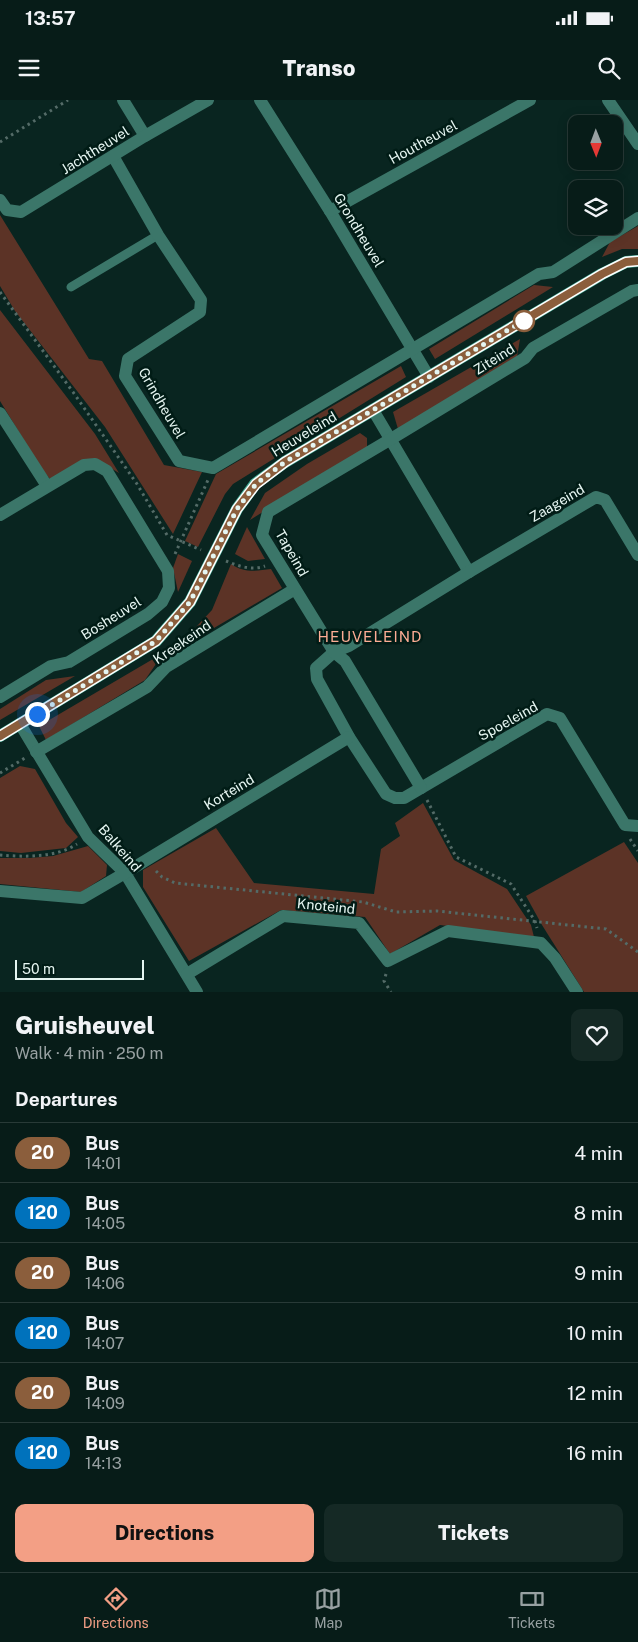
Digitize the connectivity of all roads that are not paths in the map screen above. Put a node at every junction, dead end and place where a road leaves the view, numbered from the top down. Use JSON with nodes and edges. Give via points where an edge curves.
{"nodes":[{"id":1,"x":123,"y":100,"type":"edge"},
{"id":2,"x":208,"y":100,"type":"edge"},
{"id":3,"x":260,"y":100,"type":"edge"},
{"id":4,"x":530,"y":100,"type":"edge"},
{"id":5,"x":608,"y":100,"type":"edge"},
{"id":6,"x":145,"y":136,"type":"junction"},
{"id":7,"x":638,"y":144,"type":"edge"},
{"id":8,"x":113,"y":156,"type":"junction"},
{"id":9,"x":0,"y":200,"type":"edge"},
{"id":10,"x":330,"y":211,"type":"junction"},
{"id":11,"x":638,"y":218,"type":"edge"},
{"id":12,"x":158,"y":235,"type":"junction"},
{"id":13,"x":638,"y":261,"type":"edge"},
{"id":14,"x":71,"y":287,"type":"dead end"},
{"id":15,"x":638,"y":290,"type":"edge"},
{"id":16,"x":413,"y":350,"type":"junction"},
{"id":17,"x":430,"y":377,"type":"junction"},
{"id":18,"x":373,"y":410,"type":"junction"},
{"id":19,"x":0,"y":413,"type":"edge"},
{"id":20,"x":392,"y":440,"type":"junction"},
{"id":21,"x":47,"y":486,"type":"junction"},
{"id":22,"x":0,"y":515,"type":"edge"},
{"id":23,"x":638,"y":555,"type":"edge"},
{"id":24,"x":469,"y":572,"type":"junction"},
{"id":25,"x":295,"y":588,"type":"junction"},
{"id":26,"x":334,"y":652,"type":"junction"},
{"id":27,"x":0,"y":697,"type":"edge"},
{"id":28,"x":20,"y":724,"type":"junction"},
{"id":29,"x":0,"y":736,"type":"edge"},
{"id":30,"x":349,"y":737,"type":"junction"},
{"id":31,"x":36,"y":752,"type":"junction"},
{"id":32,"x":421,"y":788,"type":"junction"},
{"id":33,"x":638,"y":826,"type":"edge"},
{"id":34,"x":125,"y":874,"type":"junction"},
{"id":35,"x":0,"y":891,"type":"edge"},
{"id":36,"x":187,"y":974,"type":"junction"},
{"id":37,"x":197,"y":992,"type":"edge"},
{"id":38,"x":577,"y":992,"type":"edge"}],
"edges":[{"from":1,"to":6,"type":"street"},
{"from":2,"to":6,"type":"street","name":"Jachtheuvel"},
{"from":3,"to":10,"type":"street","name":"Grondheuvel"},
{"from":4,"to":10,"type":"street","name":"Houtheuvel"},
{"from":5,"to":7,"type":"street"},
{"from":6,"to":8,"type":"street","name":"Jachtheuvel"},
{"from":8,"to":9,"type":"street","name":"Jachtheuvel","via":[[21,212],[7,210]]},
{"from":8,"to":12,"type":"street","name":"Grindheuvel"},
{"from":10,"to":16,"type":"street","name":"Grondheuvel"},
{"from":11,"to":16,"type":"street","via":[[553,272],[539,274]]},
{"from":12,"to":14,"type":"lane"},
{"from":12,"to":16,"type":"street","name":"Grindheuvel","via":[[201,300],[200,312],[128,359],[125,376],[179,461],[213,468]]},
{"from":13,"to":17,"type":"street","name":"Heuveleind","via":[[626,262],[602,274]]},
{"from":15,"to":20,"type":"street","name":"Ziteind","via":[[533,348],[525,358]]},
{"from":16,"to":17,"type":"street","name":"Grondheuvel"},
{"from":17,"to":18,"type":"street","name":"Heuveleind"},
{"from":18,"to":20,"type":"street"},
{"from":18,"to":28,"type":"street","name":"Heuveleind","via":[[285,462],[256,484],[237,509],[190,602],[156,641]]},
{"from":19,"to":21,"type":"street"},
{"from":20,"to":24,"type":"street"},
{"from":20,"to":25,"type":"street","name":"Tapeind","via":[[268,512],[262,535]]},
{"from":21,"to":22,"type":"street"},
{"from":21,"to":27,"type":"street","name":"Bosheuvel","via":[[84,465],[95,464],[107,471],[168,571],[170,588],[162,602],[148,614],[70,662],[51,666]]},
{"from":23,"to":24,"type":"street","name":"Zaageind","via":[[605,500],[596,497]]},
{"from":24,"to":26,"type":"street","name":"Zaageind"},
{"from":25,"to":26,"type":"street","name":"Tapeind"},
{"from":25,"to":31,"type":"street","name":"Kreekeind","via":[[166,667],[147,687]]},
{"from":26,"to":30,"type":"street","via":[[316,668],[317,679]]},
{"from":26,"to":32,"type":"street","name":"Tapeind","via":[[345,662]]},
{"from":28,"to":29,"type":"street","name":"Heuveleind"},
{"from":28,"to":31,"type":"street","name":"Balkeind"},
{"from":30,"to":32,"type":"street","name":"Spoeleind","via":[[386,794],[404,798]]},
{"from":30,"to":34,"type":"street","name":"Korteind"},
{"from":31,"to":34,"type":"street","name":"Balkeind","via":[[88,836]]},
{"from":32,"to":33,"type":"street","name":"Spoeleind","via":[[547,714],[560,718],[625,824]]},
{"from":34,"to":35,"type":"street","name":"Korteind","via":[[82,898]]},
{"from":34,"to":36,"type":"street","name":"Balkeind"},
{"from":36,"to":37,"type":"street","name":"Balkeind"},
{"from":36,"to":38,"type":"street","name":"Knoteind","via":[[282,916],[359,923],[388,961],[448,931],[541,943]]}]}
